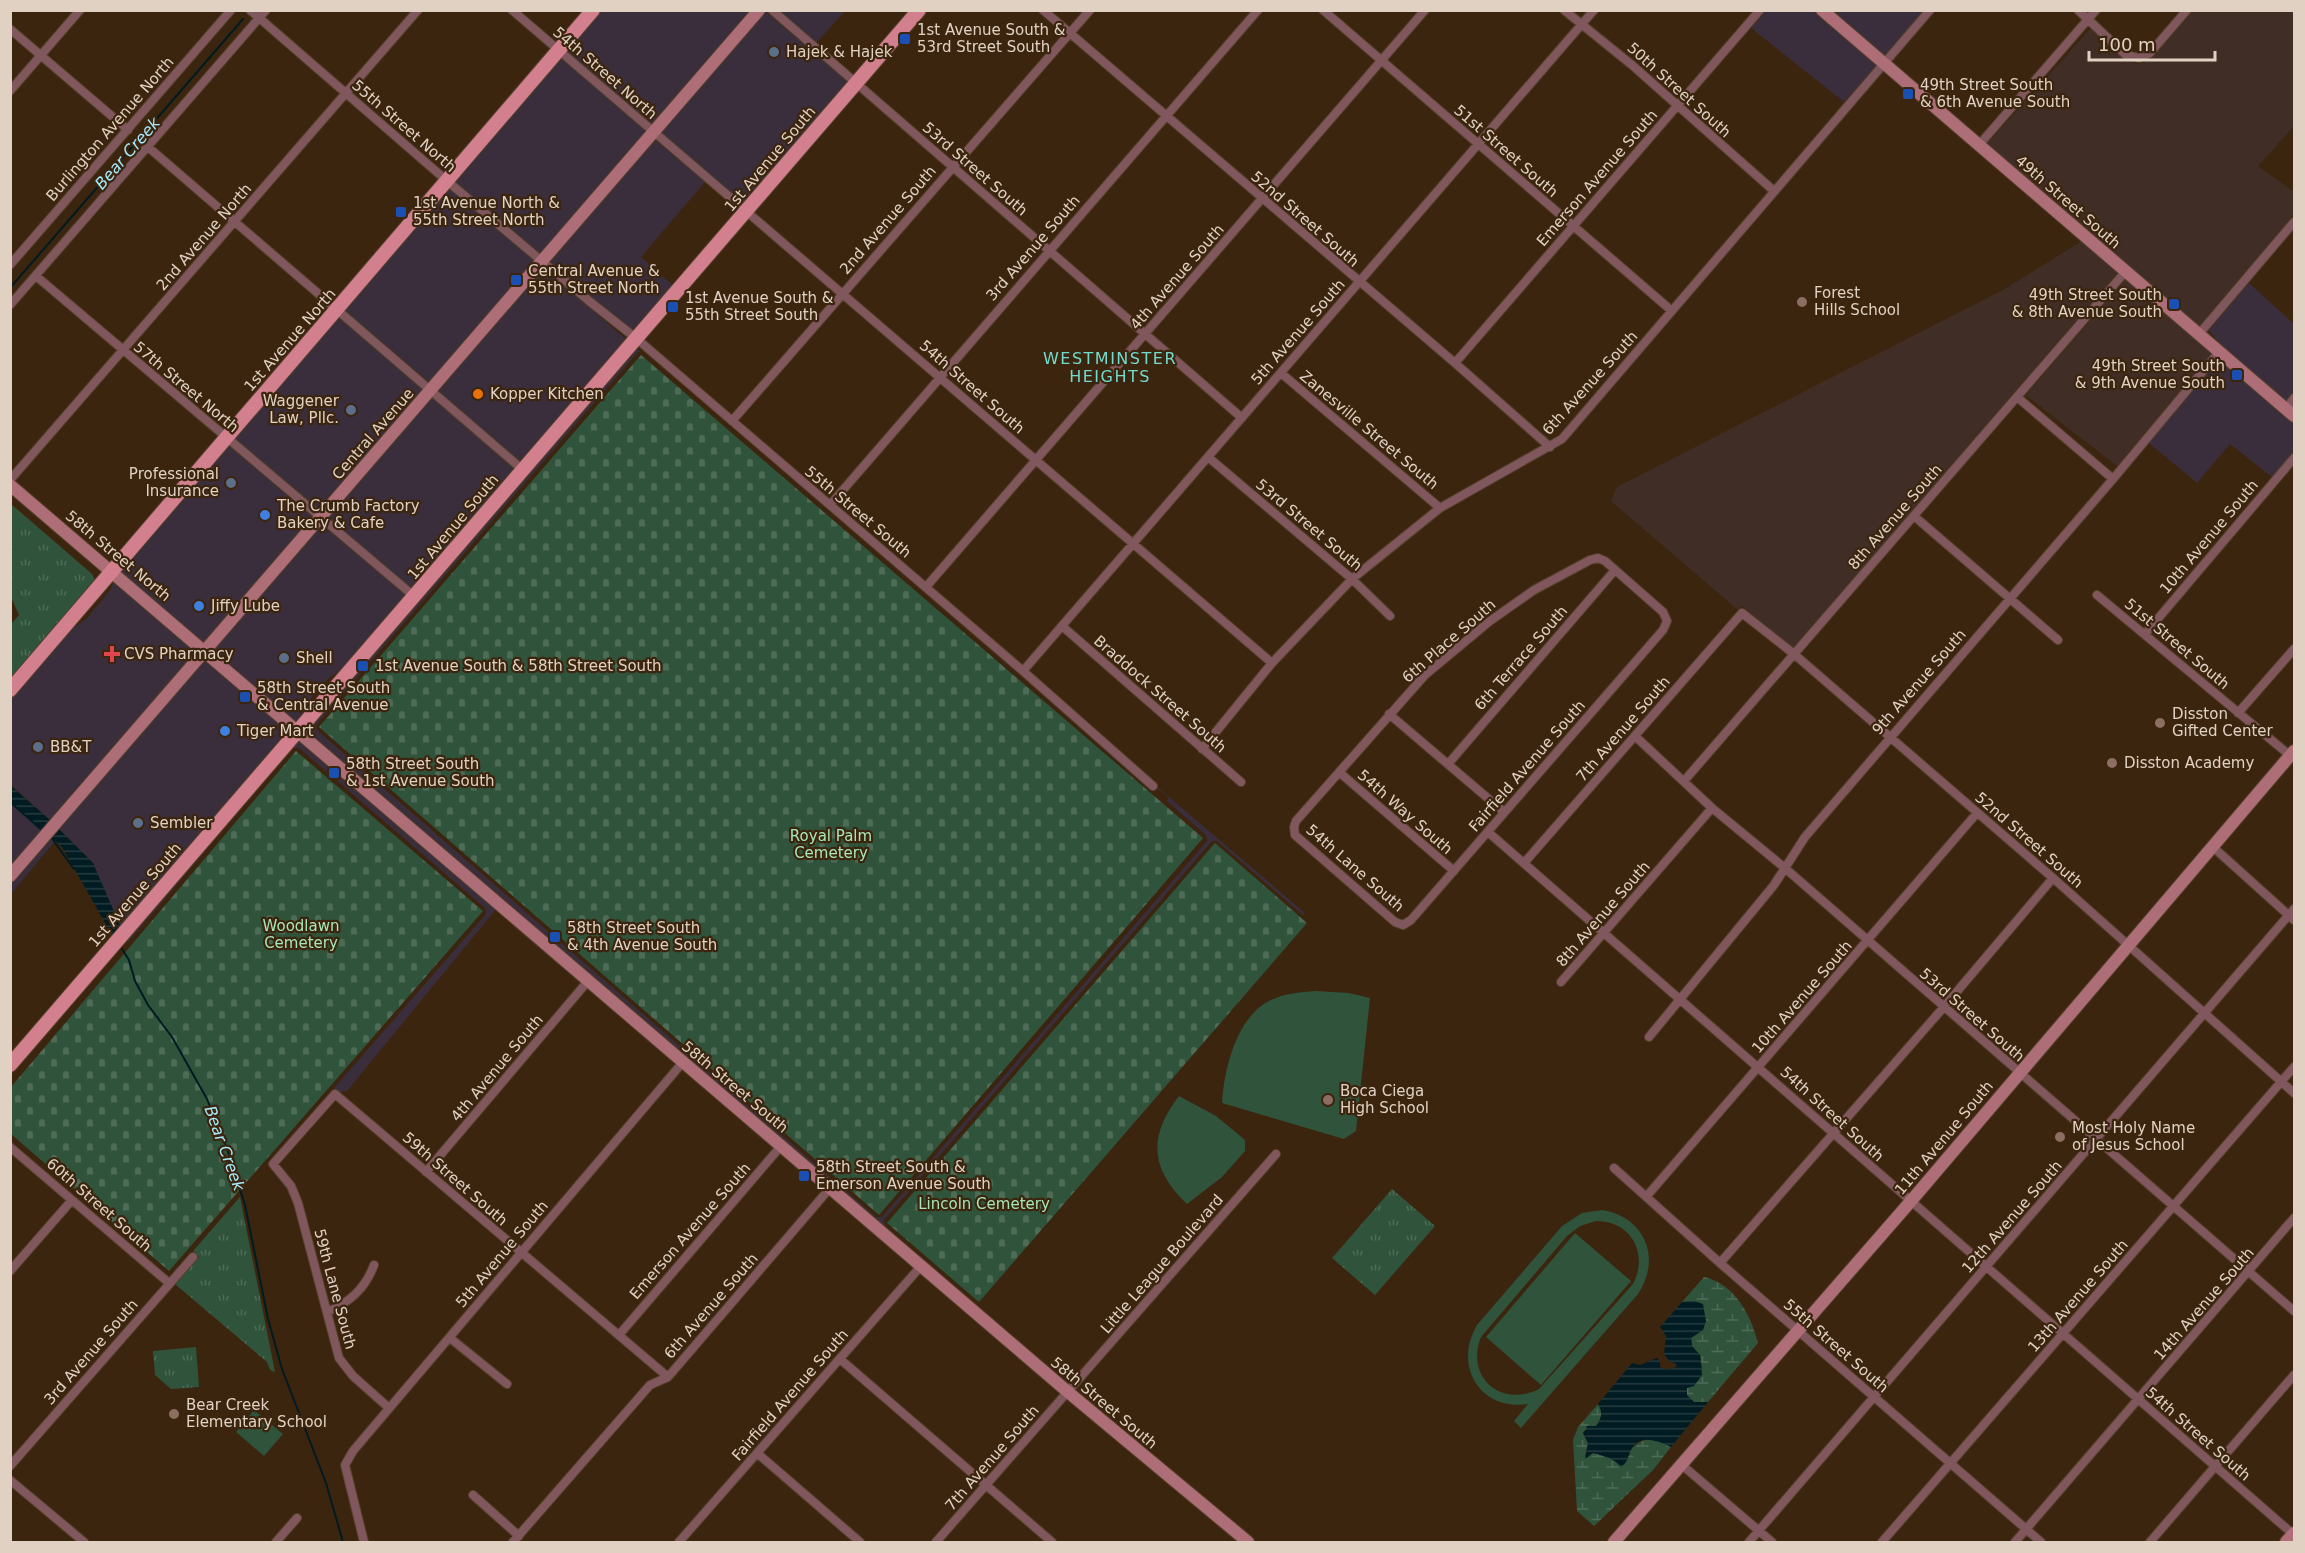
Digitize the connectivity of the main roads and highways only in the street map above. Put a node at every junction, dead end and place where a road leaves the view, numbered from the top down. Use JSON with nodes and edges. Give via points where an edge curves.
{"nodes":[{"id":1,"x":593,"y":10,"type":"edge"},
{"id":2,"x":919,"y":10,"type":"edge"},
{"id":3,"x":10,"y":690,"type":"edge"},
{"id":4,"x":10,"y":1065,"type":"edge"}],
"edges":[{"from":1,"to":3,"type":"main road","name":"1st Avenue North"},
{"from":2,"to":4,"type":"main road","name":"1st Avenue South"}]}
